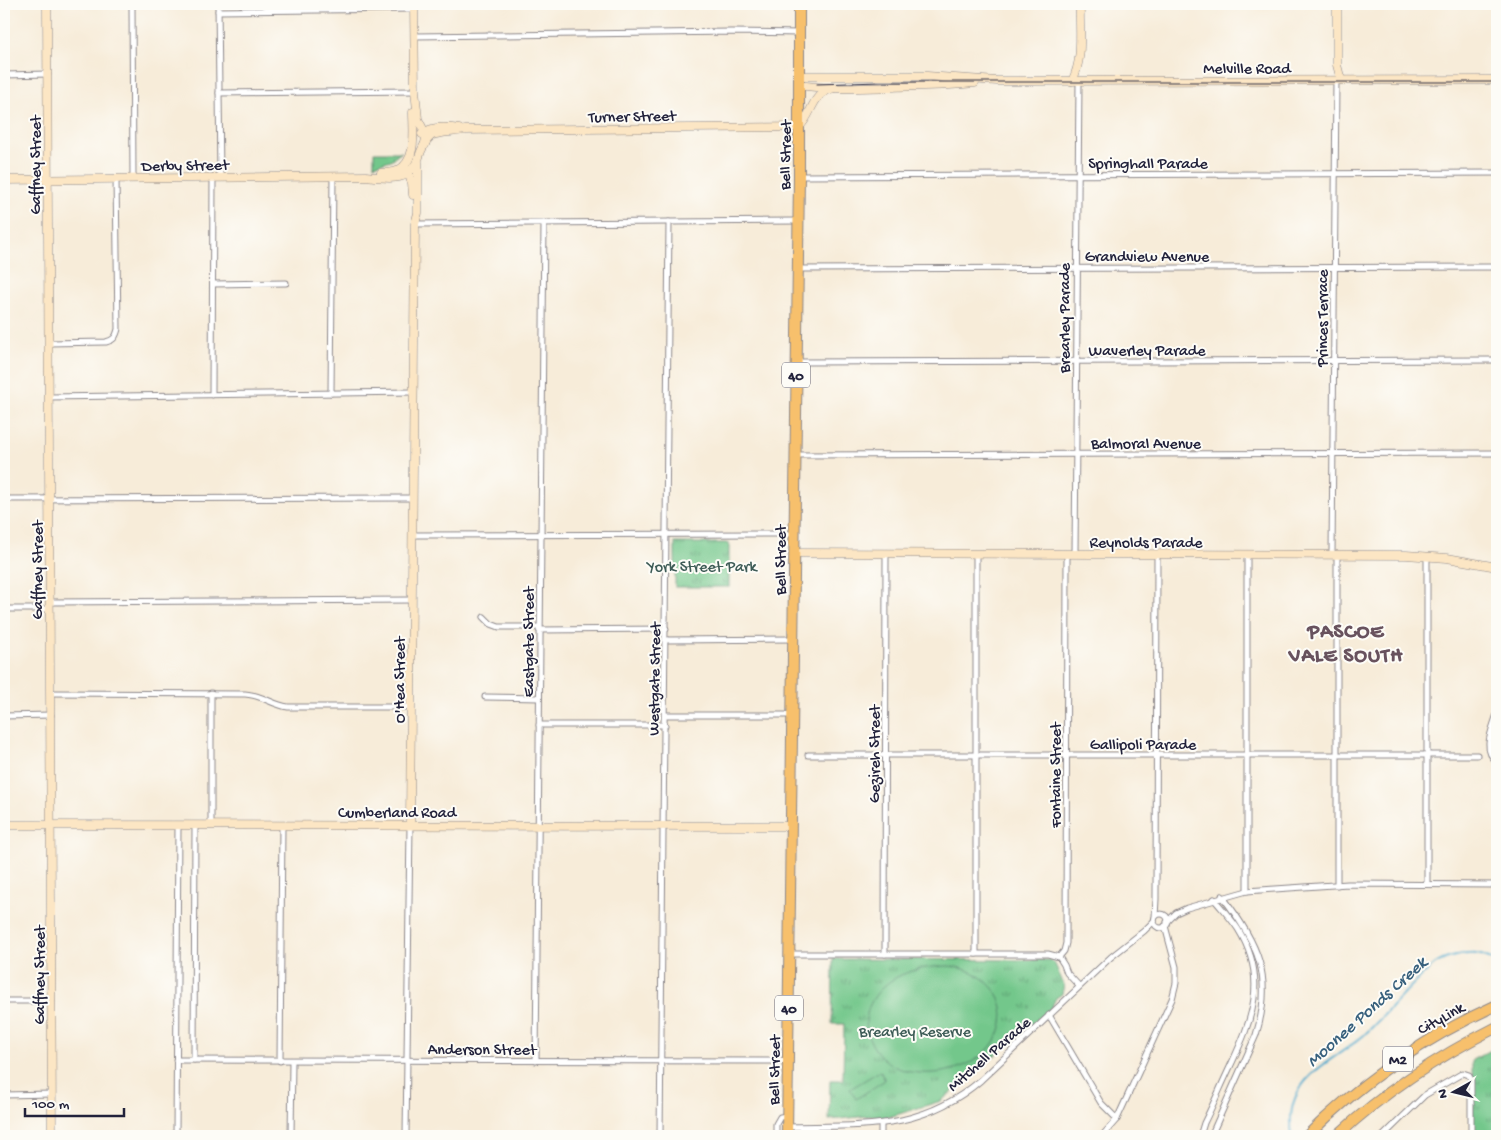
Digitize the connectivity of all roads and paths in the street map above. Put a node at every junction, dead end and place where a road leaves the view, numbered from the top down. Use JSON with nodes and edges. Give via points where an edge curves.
{"nodes":[{"id":1,"x":48,"y":4,"type":"edge"},
{"id":2,"x":132,"y":4,"type":"edge"},
{"id":3,"x":218,"y":4,"type":"edge"},
{"id":4,"x":799,"y":4,"type":"edge"},
{"id":5,"x":1080,"y":4,"type":"edge"},
{"id":6,"x":1337,"y":4,"type":"edge"},
{"id":7,"x":414,"y":6,"type":"edge"},
{"id":8,"x":218,"y":11,"type":"junction"},
{"id":9,"x":799,"y":34,"type":"junction"},
{"id":10,"x":415,"y":36,"type":"junction"},
{"id":11,"x":1079,"y":61,"type":"junction"},
{"id":12,"x":48,"y":74,"type":"junction"},
{"id":13,"x":4,"y":75,"type":"edge"},
{"id":14,"x":1336,"y":80,"type":"junction"},
{"id":15,"x":1497,"y":80,"type":"edge"},
{"id":16,"x":799,"y":81,"type":"junction"},
{"id":17,"x":997,"y":81,"type":"junction"},
{"id":18,"x":1079,"y":81,"type":"junction"},
{"id":19,"x":834,"y":88,"type":"junction"},
{"id":20,"x":415,"y":91,"type":"junction"},
{"id":21,"x":219,"y":93,"type":"junction"},
{"id":22,"x":799,"y":127,"type":"junction"},
{"id":23,"x":465,"y":130,"type":"junction"},
{"id":24,"x":424,"y":132,"type":"junction"},
{"id":25,"x":414,"y":144,"type":"junction"},
{"id":26,"x":425,"y":145,"type":"junction"},
{"id":27,"x":410,"y":156,"type":"junction"},
{"id":28,"x":418,"y":160,"type":"junction"},
{"id":29,"x":1497,"y":173,"type":"edge"},
{"id":30,"x":408,"y":174,"type":"junction"},
{"id":31,"x":1078,"y":174,"type":"junction"},
{"id":32,"x":1336,"y":174,"type":"junction"},
{"id":33,"x":333,"y":176,"type":"junction"},
{"id":34,"x":366,"y":176,"type":"junction"},
{"id":35,"x":799,"y":176,"type":"junction"},
{"id":36,"x":216,"y":177,"type":"junction"},
{"id":37,"x":116,"y":178,"type":"junction"},
{"id":38,"x":133,"y":178,"type":"junction"},
{"id":39,"x":48,"y":179,"type":"junction"},
{"id":40,"x":4,"y":180,"type":"edge"},
{"id":41,"x":798,"y":221,"type":"junction"},
{"id":42,"x":669,"y":222,"type":"junction"},
{"id":43,"x":544,"y":223,"type":"junction"},
{"id":44,"x":415,"y":224,"type":"junction"},
{"id":45,"x":1335,"y":267,"type":"junction"},
{"id":46,"x":1497,"y":267,"type":"edge"},
{"id":47,"x":1077,"y":268,"type":"junction"},
{"id":48,"x":797,"y":269,"type":"junction"},
{"id":49,"x":286,"y":282,"type":"dead end"},
{"id":50,"x":213,"y":284,"type":"junction"},
{"id":51,"x":49,"y":343,"type":"junction"},
{"id":52,"x":1334,"y":360,"type":"junction"},
{"id":53,"x":1497,"y":360,"type":"edge"},
{"id":54,"x":1076,"y":361,"type":"junction"},
{"id":55,"x":796,"y":362,"type":"junction"},
{"id":56,"x":413,"y":392,"type":"junction"},
{"id":57,"x":331,"y":393,"type":"junction"},
{"id":58,"x":212,"y":395,"type":"junction"},
{"id":59,"x":49,"y":397,"type":"junction"},
{"id":60,"x":1497,"y":453,"type":"edge"},
{"id":61,"x":1333,"y":454,"type":"junction"},
{"id":62,"x":1076,"y":455,"type":"junction"},
{"id":63,"x":795,"y":456,"type":"junction"},
{"id":64,"x":413,"y":498,"type":"junction"},
{"id":65,"x":4,"y":499,"type":"edge"},
{"id":66,"x":50,"y":499,"type":"junction"},
{"id":67,"x":794,"y":534,"type":"junction"},
{"id":68,"x":412,"y":535,"type":"junction"},
{"id":69,"x":540,"y":535,"type":"junction"},
{"id":70,"x":667,"y":535,"type":"junction"},
{"id":71,"x":794,"y":553,"type":"junction"},
{"id":72,"x":886,"y":554,"type":"junction"},
{"id":73,"x":976,"y":554,"type":"junction"},
{"id":74,"x":1071,"y":554,"type":"junction"},
{"id":75,"x":1157,"y":555,"type":"junction"},
{"id":76,"x":1247,"y":555,"type":"junction"},
{"id":77,"x":1335,"y":555,"type":"junction"},
{"id":78,"x":1427,"y":556,"type":"junction"},
{"id":79,"x":1497,"y":567,"type":"edge"},
{"id":80,"x":412,"y":600,"type":"junction"},
{"id":81,"x":50,"y":605,"type":"junction"},
{"id":82,"x":4,"y":609,"type":"edge"},
{"id":83,"x":484,"y":617,"type":"dead end"},
{"id":84,"x":539,"y":628,"type":"junction"},
{"id":85,"x":666,"y":629,"type":"junction"},
{"id":86,"x":793,"y":639,"type":"junction"},
{"id":87,"x":666,"y":640,"type":"junction"},
{"id":88,"x":50,"y":693,"type":"junction"},
{"id":89,"x":211,"y":693,"type":"junction"},
{"id":90,"x":485,"y":697,"type":"dead end"},
{"id":91,"x":539,"y":698,"type":"junction"},
{"id":92,"x":411,"y":707,"type":"junction"},
{"id":93,"x":1497,"y":714,"type":"edge"},
{"id":94,"x":50,"y":715,"type":"junction"},
{"id":95,"x":665,"y":715,"type":"junction"},
{"id":96,"x":792,"y":715,"type":"junction"},
{"id":97,"x":4,"y":716,"type":"edge"},
{"id":98,"x":539,"y":725,"type":"junction"},
{"id":99,"x":665,"y":725,"type":"junction"},
{"id":100,"x":808,"y":755,"type":"dead end"},
{"id":101,"x":886,"y":755,"type":"junction"},
{"id":102,"x":976,"y":755,"type":"junction"},
{"id":103,"x":1156,"y":755,"type":"junction"},
{"id":104,"x":1477,"y":755,"type":"dead end"},
{"id":105,"x":1066,"y":756,"type":"junction"},
{"id":106,"x":1247,"y":756,"type":"junction"},
{"id":107,"x":1337,"y":756,"type":"junction"},
{"id":108,"x":1428,"y":756,"type":"junction"},
{"id":109,"x":1497,"y":761,"type":"edge"},
{"id":110,"x":4,"y":825,"type":"edge"},
{"id":111,"x":51,"y":825,"type":"junction"},
{"id":112,"x":178,"y":825,"type":"junction"},
{"id":113,"x":195,"y":825,"type":"junction"},
{"id":114,"x":282,"y":825,"type":"junction"},
{"id":115,"x":410,"y":825,"type":"junction"},
{"id":116,"x":538,"y":825,"type":"junction"},
{"id":117,"x":211,"y":826,"type":"junction"},
{"id":118,"x":664,"y":826,"type":"junction"},
{"id":119,"x":790,"y":826,"type":"junction"},
{"id":120,"x":1427,"y":884,"type":"junction"},
{"id":121,"x":1337,"y":885,"type":"junction"},
{"id":122,"x":1497,"y":885,"type":"edge"},
{"id":123,"x":1247,"y":891,"type":"junction"},
{"id":124,"x":1222,"y":896,"type":"junction"},
{"id":125,"x":1156,"y":899,"type":"junction"},
{"id":126,"x":1214,"y":899,"type":"junction"},
{"id":127,"x":1176,"y":913,"type":"junction"},
{"id":128,"x":1163,"y":914,"type":"junction"},
{"id":129,"x":1154,"y":919,"type":"junction"},
{"id":130,"x":1166,"y":924,"type":"junction"},
{"id":131,"x":1158,"y":927,"type":"junction"},
{"id":132,"x":1144,"y":931,"type":"junction"},
{"id":133,"x":1168,"y":939,"type":"junction"},
{"id":134,"x":789,"y":954,"type":"junction"},
{"id":135,"x":885,"y":954,"type":"junction"},
{"id":136,"x":976,"y":954,"type":"junction"},
{"id":137,"x":1059,"y":957,"type":"junction"},
{"id":138,"x":1079,"y":986,"type":"junction"},
{"id":139,"x":4,"y":1001,"type":"edge"},
{"id":140,"x":52,"y":1001,"type":"junction"},
{"id":141,"x":1497,"y":1005,"type":"edge"},
{"id":142,"x":1049,"y":1015,"type":"junction"},
{"id":143,"x":1497,"y":1027,"type":"edge"},
{"id":144,"x":176,"y":1060,"type":"junction"},
{"id":145,"x":194,"y":1060,"type":"junction"},
{"id":146,"x":292,"y":1061,"type":"junction"},
{"id":147,"x":407,"y":1061,"type":"junction"},
{"id":148,"x":536,"y":1061,"type":"junction"},
{"id":149,"x":661,"y":1061,"type":"junction"},
{"id":150,"x":280,"y":1062,"type":"junction"},
{"id":151,"x":788,"y":1062,"type":"junction"},
{"id":152,"x":4,"y":1094,"type":"edge"},
{"id":153,"x":52,"y":1094,"type":"junction"},
{"id":154,"x":787,"y":1116,"type":"junction"},
{"id":155,"x":1116,"y":1119,"type":"junction"},
{"id":156,"x":881,"y":1124,"type":"junction"},
{"id":157,"x":787,"y":1132,"type":"edge"},
{"id":158,"x":1309,"y":1134,"type":"edge"},
{"id":159,"x":52,"y":1136,"type":"edge"},
{"id":160,"x":176,"y":1136,"type":"edge"},
{"id":161,"x":292,"y":1136,"type":"edge"},
{"id":162,"x":406,"y":1136,"type":"edge"},
{"id":163,"x":660,"y":1136,"type":"edge"},
{"id":164,"x":776,"y":1136,"type":"edge"},
{"id":165,"x":881,"y":1136,"type":"edge"},
{"id":166,"x":1102,"y":1136,"type":"edge"},
{"id":167,"x":1200,"y":1136,"type":"edge"},
{"id":168,"x":1211,"y":1136,"type":"edge"},
{"id":169,"x":1337,"y":1136,"type":"edge"},
{"id":170,"x":1383,"y":1136,"type":"edge"},
{"id":171,"x":1471,"y":1136,"type":"edge"}],
"edges":[{"from":1,"to":12,"type":"main road","name":"Gaffney Street"},
{"from":2,"to":38,"type":"street"},
{"from":3,"to":8,"type":"street"},
{"from":4,"to":9,"type":"highway","name":"Bell Street","number":"40"},
{"from":5,"to":11,"type":"main road","name":"Brearley Parade"},
{"from":6,"to":14,"type":"main road","name":"Princes Terrace"},
{"from":7,"to":8,"type":"street"},
{"from":7,"to":10,"type":"main road"},
{"from":8,"to":21,"type":"street"},
{"from":9,"to":10,"type":"street"},
{"from":9,"to":16,"type":"highway","name":"Bell Street","number":"40"},
{"from":10,"to":20,"type":"main road"},
{"from":11,"to":18,"type":"main road","name":"Brearley Parade"},
{"from":11,"to":18,"type":"main road","name":"Brearley Parade"},
{"from":12,"to":13,"type":"street"},
{"from":12,"to":39,"type":"main road","name":"Gaffney Street"},
{"from":14,"to":15,"type":"main road","name":"Melville Road"},
{"from":14,"to":18,"type":"main road","name":"Melville Road"},
{"from":14,"to":32,"type":"street","name":"Princes Terrace"},
{"from":16,"to":17,"type":"main road","name":"Melville Road","via":[[927,76]]},
{"from":16,"to":19,"type":"main road","name":"Melville Road"},
{"from":16,"to":22,"type":"highway","name":"Bell Street","number":"40"},
{"from":17,"to":18,"type":"main road","name":"Melville Road"},
{"from":17,"to":19,"type":"main road","name":"Melville Road","via":[[926,87]]},
{"from":18,"to":31,"type":"street","name":"Brearley Parade"},
{"from":19,"to":22,"type":"main road","via":[[817,97]]},
{"from":20,"to":21,"type":"street"},
{"from":20,"to":24,"type":"main road","via":[[418,119]]},
{"from":20,"to":25,"type":"main road"},
{"from":21,"to":36,"type":"street"},
{"from":22,"to":23,"type":"main road","name":"Turner Street"},
{"from":22,"to":35,"type":"highway","name":"Bell Street","number":"40"},
{"from":23,"to":24,"type":"main road","name":"Turner Street","via":[[435,128]]},
{"from":23,"to":26,"type":"main road","name":"Turner Street","via":[[435,134]]},
{"from":24,"to":25,"type":"main road"},
{"from":24,"to":26,"type":"main road"},
{"from":25,"to":27,"type":"main road"},
{"from":26,"to":28,"type":"main road"},
{"from":27,"to":30,"type":"main road","name":"O'Hea Street","via":[[406,167]]},
{"from":27,"to":34,"type":"main road","name":"Derby Street","via":[[396,171]]},
{"from":28,"to":30,"type":"main road"},
{"from":28,"to":44,"type":"main road","name":"O'Hea Street"},
{"from":29,"to":32,"type":"street","name":"Springhall Parade"},
{"from":30,"to":34,"type":"main road","name":"Derby Street","via":[[393,178]]},
{"from":30,"to":44,"type":"main road","name":"O'Hea Street","via":[[413,187]]},
{"from":31,"to":32,"type":"street","name":"Springhall Parade"},
{"from":31,"to":35,"type":"street","name":"Springhall Parade"},
{"from":31,"to":47,"type":"street","name":"Brearley Parade"},
{"from":32,"to":45,"type":"street","name":"Princes Terrace"},
{"from":33,"to":34,"type":"main road","name":"Derby Street"},
{"from":33,"to":36,"type":"main road","name":"Derby Street"},
{"from":33,"to":57,"type":"street"},
{"from":35,"to":41,"type":"highway","name":"Bell Street","number":"40"},
{"from":36,"to":38,"type":"main road","name":"Derby Street"},
{"from":36,"to":50,"type":"street"},
{"from":37,"to":38,"type":"main road","name":"Derby Street"},
{"from":37,"to":39,"type":"main road","name":"Derby Street"},
{"from":37,"to":51,"type":"street","via":[[116,335],[106,342]]},
{"from":39,"to":40,"type":"main road","name":"Derby Street"},
{"from":39,"to":51,"type":"main road","name":"Gaffney Street"},
{"from":41,"to":42,"type":"street"},
{"from":41,"to":48,"type":"highway","name":"Bell Street","number":"40"},
{"from":42,"to":43,"type":"street"},
{"from":42,"to":70,"type":"street","name":"Westgate Street"},
{"from":43,"to":44,"type":"street"},
{"from":43,"to":69,"type":"street","name":"Eastgate Street"},
{"from":44,"to":56,"type":"main road","name":"O'Hea Street"},
{"from":45,"to":46,"type":"street","name":"Grandview Avenue"},
{"from":45,"to":47,"type":"street","name":"Grandview Avenue"},
{"from":45,"to":52,"type":"street","name":"Princes Terrace"},
{"from":47,"to":48,"type":"street","name":"Grandview Avenue"},
{"from":47,"to":54,"type":"street","name":"Brearley Parade"},
{"from":48,"to":55,"type":"highway","name":"Bell Street","number":"40"},
{"from":49,"to":50,"type":"street"},
{"from":50,"to":58,"type":"street"},
{"from":51,"to":59,"type":"main road","name":"Gaffney Street"},
{"from":52,"to":53,"type":"street","name":"Waverley Parade"},
{"from":52,"to":54,"type":"street","name":"Waverley Parade"},
{"from":52,"to":61,"type":"street","name":"Princes Terrace"},
{"from":54,"to":55,"type":"street","name":"Waverley Parade"},
{"from":54,"to":62,"type":"street","name":"Brearley Parade"},
{"from":55,"to":63,"type":"highway","name":"Bell Street","number":"40"},
{"from":56,"to":57,"type":"street"},
{"from":56,"to":64,"type":"main road","name":"O'Hea Street"},
{"from":57,"to":58,"type":"street"},
{"from":58,"to":59,"type":"street"},
{"from":59,"to":66,"type":"main road","name":"Gaffney Street"},
{"from":60,"to":61,"type":"street","name":"Balmoral Avenue"},
{"from":61,"to":62,"type":"street","name":"Balmoral Avenue"},
{"from":61,"to":77,"type":"street","name":"Princes Terrace"},
{"from":62,"to":63,"type":"street","name":"Balmoral Avenue"},
{"from":62,"to":74,"type":"street","name":"Brearley Parade"},
{"from":63,"to":67,"type":"highway","name":"Bell Street","number":"40"},
{"from":64,"to":66,"type":"street"},
{"from":64,"to":68,"type":"main road","name":"O'Hea Street"},
{"from":65,"to":66,"type":"street"},
{"from":66,"to":81,"type":"main road","name":"Gaffney Street"},
{"from":67,"to":70,"type":"street"},
{"from":67,"to":71,"type":"highway","name":"Bell Street","number":"40"},
{"from":68,"to":69,"type":"street"},
{"from":68,"to":80,"type":"main road","name":"O'Hea Street"},
{"from":69,"to":70,"type":"street"},
{"from":69,"to":84,"type":"street","name":"Eastgate Street"},
{"from":70,"to":85,"type":"street","name":"Westgate Street"},
{"from":71,"to":72,"type":"main road","name":"Reynolds Parade"},
{"from":71,"to":86,"type":"highway","name":"Bell Street","number":"40"},
{"from":72,"to":73,"type":"main road","name":"Reynolds Parade"},
{"from":72,"to":101,"type":"street","name":"Gezireh Street"},
{"from":73,"to":74,"type":"main road","name":"Reynolds Parade"},
{"from":73,"to":102,"type":"street"},
{"from":74,"to":75,"type":"main road","name":"Reynolds Parade"},
{"from":74,"to":105,"type":"street","name":"Fontaine Street"},
{"from":75,"to":76,"type":"main road","name":"Reynolds Parade"},
{"from":75,"to":103,"type":"street"},
{"from":76,"to":77,"type":"main road","name":"Reynolds Parade"},
{"from":76,"to":106,"type":"street"},
{"from":77,"to":78,"type":"main road","name":"Reynolds Parade"},
{"from":77,"to":107,"type":"street","name":"Princes Terrace"},
{"from":78,"to":79,"type":"main road","name":"Reynolds Parade"},
{"from":78,"to":108,"type":"street"},
{"from":80,"to":81,"type":"street"},
{"from":80,"to":92,"type":"main road","name":"O'Hea Street"},
{"from":81,"to":82,"type":"street"},
{"from":81,"to":88,"type":"main road","name":"Gaffney Street"},
{"from":83,"to":84,"type":"street","via":[[499,627]]},
{"from":84,"to":85,"type":"street"},
{"from":84,"to":91,"type":"street","name":"Eastgate Street"},
{"from":85,"to":87,"type":"street","name":"Westgate Street"},
{"from":86,"to":87,"type":"street"},
{"from":86,"to":96,"type":"highway","name":"Bell Street","number":"40"},
{"from":87,"to":95,"type":"street","name":"Westgate Street"},
{"from":88,"to":89,"type":"street"},
{"from":88,"to":94,"type":"main road","name":"Gaffney Street"},
{"from":89,"to":92,"type":"street","via":[[262,696],[288,707]]},
{"from":89,"to":117,"type":"street"},
{"from":90,"to":91,"type":"street"},
{"from":91,"to":98,"type":"street","name":"Eastgate Street"},
{"from":92,"to":115,"type":"main road","name":"O'Hea Street"},
{"from":93,"to":109,"type":"street","via":[[1489,743],[1489,753]]},
{"from":94,"to":97,"type":"street"},
{"from":94,"to":111,"type":"main road","name":"Gaffney Street"},
{"from":95,"to":96,"type":"street"},
{"from":95,"to":99,"type":"street","name":"Westgate Street"},
{"from":96,"to":119,"type":"highway","name":"Bell Street","number":"40"},
{"from":98,"to":99,"type":"street"},
{"from":98,"to":116,"type":"street","name":"Eastgate Street"},
{"from":99,"to":118,"type":"street","name":"Westgate Street"},
{"from":100,"to":101,"type":"street","name":"Gallipoli Parade"},
{"from":101,"to":102,"type":"street","name":"Gallipoli Parade"},
{"from":101,"to":135,"type":"street","name":"Gezireh Street"},
{"from":102,"to":105,"type":"street","name":"Gallipoli Parade"},
{"from":102,"to":136,"type":"street"},
{"from":103,"to":105,"type":"street","name":"Gallipoli Parade"},
{"from":103,"to":106,"type":"street","name":"Gallipoli Parade"},
{"from":103,"to":125,"type":"street"},
{"from":104,"to":108,"type":"street","name":"Gallipoli Parade"},
{"from":105,"to":137,"type":"street","name":"Fontaine Street","via":[[1066,943]]},
{"from":106,"to":107,"type":"street","name":"Gallipoli Parade"},
{"from":106,"to":123,"type":"street"},
{"from":107,"to":108,"type":"street","name":"Gallipoli Parade"},
{"from":107,"to":121,"type":"street","name":"Princes Terrace"},
{"from":108,"to":120,"type":"street"},
{"from":110,"to":111,"type":"main road","name":"Cumberland Road"},
{"from":111,"to":112,"type":"main road","name":"Cumberland Road"},
{"from":111,"to":140,"type":"main road","name":"Gaffney Street"},
{"from":112,"to":113,"type":"main road","name":"Cumberland Road"},
{"from":112,"to":144,"type":"street"},
{"from":113,"to":117,"type":"main road","name":"Cumberland Road"},
{"from":113,"to":145,"type":"street"},
{"from":114,"to":115,"type":"main road","name":"Cumberland Road"},
{"from":114,"to":117,"type":"main road","name":"Cumberland Road"},
{"from":114,"to":150,"type":"street"},
{"from":115,"to":116,"type":"main road","name":"Cumberland Road"},
{"from":115,"to":147,"type":"street","name":"O'Hea Street"},
{"from":116,"to":118,"type":"main road","name":"Cumberland Road"},
{"from":116,"to":148,"type":"street","name":"Eastgate Street"},
{"from":118,"to":119,"type":"main road","name":"Cumberland Road"},
{"from":118,"to":149,"type":"street","name":"Westgate Street"},
{"from":119,"to":134,"type":"highway","name":"Bell Street","number":"40"},
{"from":120,"to":121,"type":"street"},
{"from":120,"to":122,"type":"street"},
{"from":121,"to":123,"type":"street"},
{"from":123,"to":124,"type":"street"},
{"from":124,"to":126,"type":"street"},
{"from":124,"to":168,"type":"street","via":[[1253,942],[1262,973],[1264,996],[1256,1035]]},
{"from":125,"to":128,"type":"street"},
{"from":125,"to":129,"type":"street"},
{"from":126,"to":127,"type":"street"},
{"from":126,"to":167,"type":"street","via":[[1242,936],[1253,967],[1255,987],[1249,1025]]},
{"from":127,"to":128,"type":"street"},
{"from":127,"to":130,"type":"street"},
{"from":128,"to":129,"type":"street"},
{"from":128,"to":130,"type":"street","via":[[1167,918]]},
{"from":129,"to":131,"type":"street"},
{"from":129,"to":132,"type":"street","name":"Mitchell Parade"},
{"from":130,"to":131,"type":"street","name":"Mitchell Parade"},
{"from":130,"to":133,"type":"street"},
{"from":131,"to":132,"type":"street","name":"Mitchell Parade"},
{"from":131,"to":133,"type":"street"},
{"from":132,"to":138,"type":"street","name":"Mitchell Parade"},
{"from":133,"to":155,"type":"street","via":[[1176,967],[1172,998]]},
{"from":134,"to":135,"type":"street"},
{"from":134,"to":151,"type":"highway","name":"Bell Street","number":"40"},
{"from":135,"to":136,"type":"street"},
{"from":136,"to":137,"type":"street","via":[[1048,954]]},
{"from":137,"to":138,"type":"street"},
{"from":138,"to":142,"type":"street","name":"Mitchell Parade"},
{"from":139,"to":140,"type":"street"},
{"from":140,"to":153,"type":"main road","name":"Gaffney Street"},
{"from":141,"to":158,"type":"highway","name":"CityLink","number":"M2","via":[[1461,1021],[1396,1060]]},
{"from":142,"to":155,"type":"street","via":[[1101,1103]]},
{"from":142,"to":156,"type":"street","name":"Mitchell Parade","via":[[960,1096],[921,1116]]},
{"from":143,"to":169,"type":"highway","number":"M2","via":[[1410,1077]]},
{"from":144,"to":145,"type":"street","name":"Anderson Street"},
{"from":144,"to":160,"type":"street"},
{"from":145,"to":150,"type":"street","name":"Anderson Street"},
{"from":146,"to":147,"type":"street","name":"Anderson Street"},
{"from":146,"to":150,"type":"street","name":"Anderson Street"},
{"from":146,"to":161,"type":"street"},
{"from":147,"to":148,"type":"street","name":"Anderson Street"},
{"from":147,"to":162,"type":"street","name":"O'Hea Street"},
{"from":148,"to":149,"type":"street","name":"Anderson Street"},
{"from":149,"to":151,"type":"street","name":"Anderson Street"},
{"from":149,"to":163,"type":"street","name":"Westgate Street"},
{"from":151,"to":154,"type":"highway","name":"Bell Street","number":"40"},
{"from":152,"to":153,"type":"street"},
{"from":153,"to":159,"type":"main road","name":"Gaffney Street"},
{"from":154,"to":157,"type":"highway","name":"Bell Street","number":"40"},
{"from":154,"to":164,"type":"street","name":"Bell Street","via":[[777,1120]]},
{"from":155,"to":166,"type":"street"},
{"from":156,"to":157,"type":"street","name":"Mitchell Parade"},
{"from":156,"to":165,"type":"street"},
{"from":170,"to":171,"type":"street","via":[[1425,1095],[1463,1073],[1471,1080]]}]}
